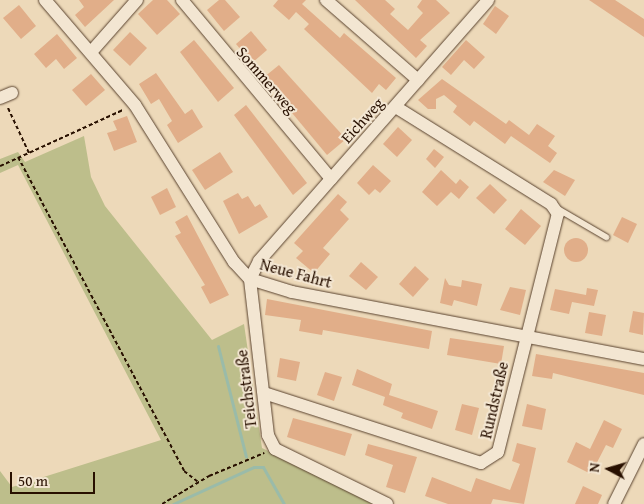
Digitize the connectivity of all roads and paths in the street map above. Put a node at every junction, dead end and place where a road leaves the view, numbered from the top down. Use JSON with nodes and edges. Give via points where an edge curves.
{"nodes":[{"id":1,"x":46,"y":0,"type":"edge"},
{"id":2,"x":137,"y":0,"type":"edge"},
{"id":3,"x":182,"y":0,"type":"edge"},
{"id":4,"x":326,"y":0,"type":"edge"},
{"id":5,"x":488,"y":0,"type":"edge"},
{"id":6,"x":92,"y":51,"type":"junction"},
{"id":7,"x":418,"y":80,"type":"junction"},
{"id":8,"x":5,"y":96,"type":"edge"},
{"id":9,"x":135,"y":105,"type":"junction"},
{"id":10,"x":396,"y":107,"type":"junction"},
{"id":11,"x":29,"y":153,"type":"junction"},
{"id":12,"x":18,"y":157,"type":"junction"},
{"id":13,"x":0,"y":166,"type":"edge"},
{"id":14,"x":331,"y":179,"type":"junction"},
{"id":15,"x":551,"y":204,"type":"junction"},
{"id":16,"x":606,"y":237,"type":"dead end"},
{"id":17,"x":250,"y":279,"type":"junction"},
{"id":18,"x":528,"y":336,"type":"junction"},
{"id":19,"x":644,"y":359,"type":"edge"},
{"id":20,"x":264,"y":393,"type":"junction"},
{"id":21,"x":644,"y":444,"type":"edge"},
{"id":22,"x":274,"y":449,"type":"junction"},
{"id":23,"x":198,"y":482,"type":"junction"},
{"id":24,"x":162,"y":504,"type":"edge"},
{"id":25,"x":387,"y":504,"type":"edge"},
{"id":26,"x":614,"y":504,"type":"edge"}],
"edges":[{"from":1,"to":6,"type":"street","name":"Neue Fahrt"},
{"from":2,"to":6,"type":"street"},
{"from":3,"to":14,"type":"street","name":"Sommerweg"},
{"from":4,"to":7,"type":"street"},
{"from":5,"to":7,"type":"street","name":"Eichweg"},
{"from":6,"to":9,"type":"street","name":"Neue Fahrt"},
{"from":7,"to":10,"type":"street","name":"Eichweg"},
{"from":8,"to":11,"type":"path"},
{"from":9,"to":11,"type":"path"},
{"from":9,"to":17,"type":"street","name":"Neue Fahrt","via":[[234,262]]},
{"from":10,"to":14,"type":"street","name":"Eichweg"},
{"from":10,"to":15,"type":"street"},
{"from":11,"to":12,"type":"path"},
{"from":12,"to":13,"type":"path"},
{"from":12,"to":23,"type":"path","via":[[184,471]]},
{"from":14,"to":17,"type":"street","name":"Eichweg","via":[[259,261]]},
{"from":15,"to":16,"type":"lane"},
{"from":15,"to":18,"type":"street","name":"Rundstraße","via":[[558,214],[558,227]]},
{"from":17,"to":18,"type":"street","name":"Neue Fahrt","via":[[292,292]]},
{"from":17,"to":20,"type":"street","name":"Teichstraße"},
{"from":18,"to":19,"type":"street","name":"Neue Fahrt"},
{"from":18,"to":20,"type":"street","name":"Rundstraße","via":[[498,452],[481,463]]},
{"from":20,"to":22,"type":"street","name":"Teichstraße","via":[[268,435]]},
{"from":21,"to":26,"type":"street"},
{"from":22,"to":23,"type":"path"},
{"from":22,"to":25,"type":"street"},
{"from":23,"to":24,"type":"path"}]}
